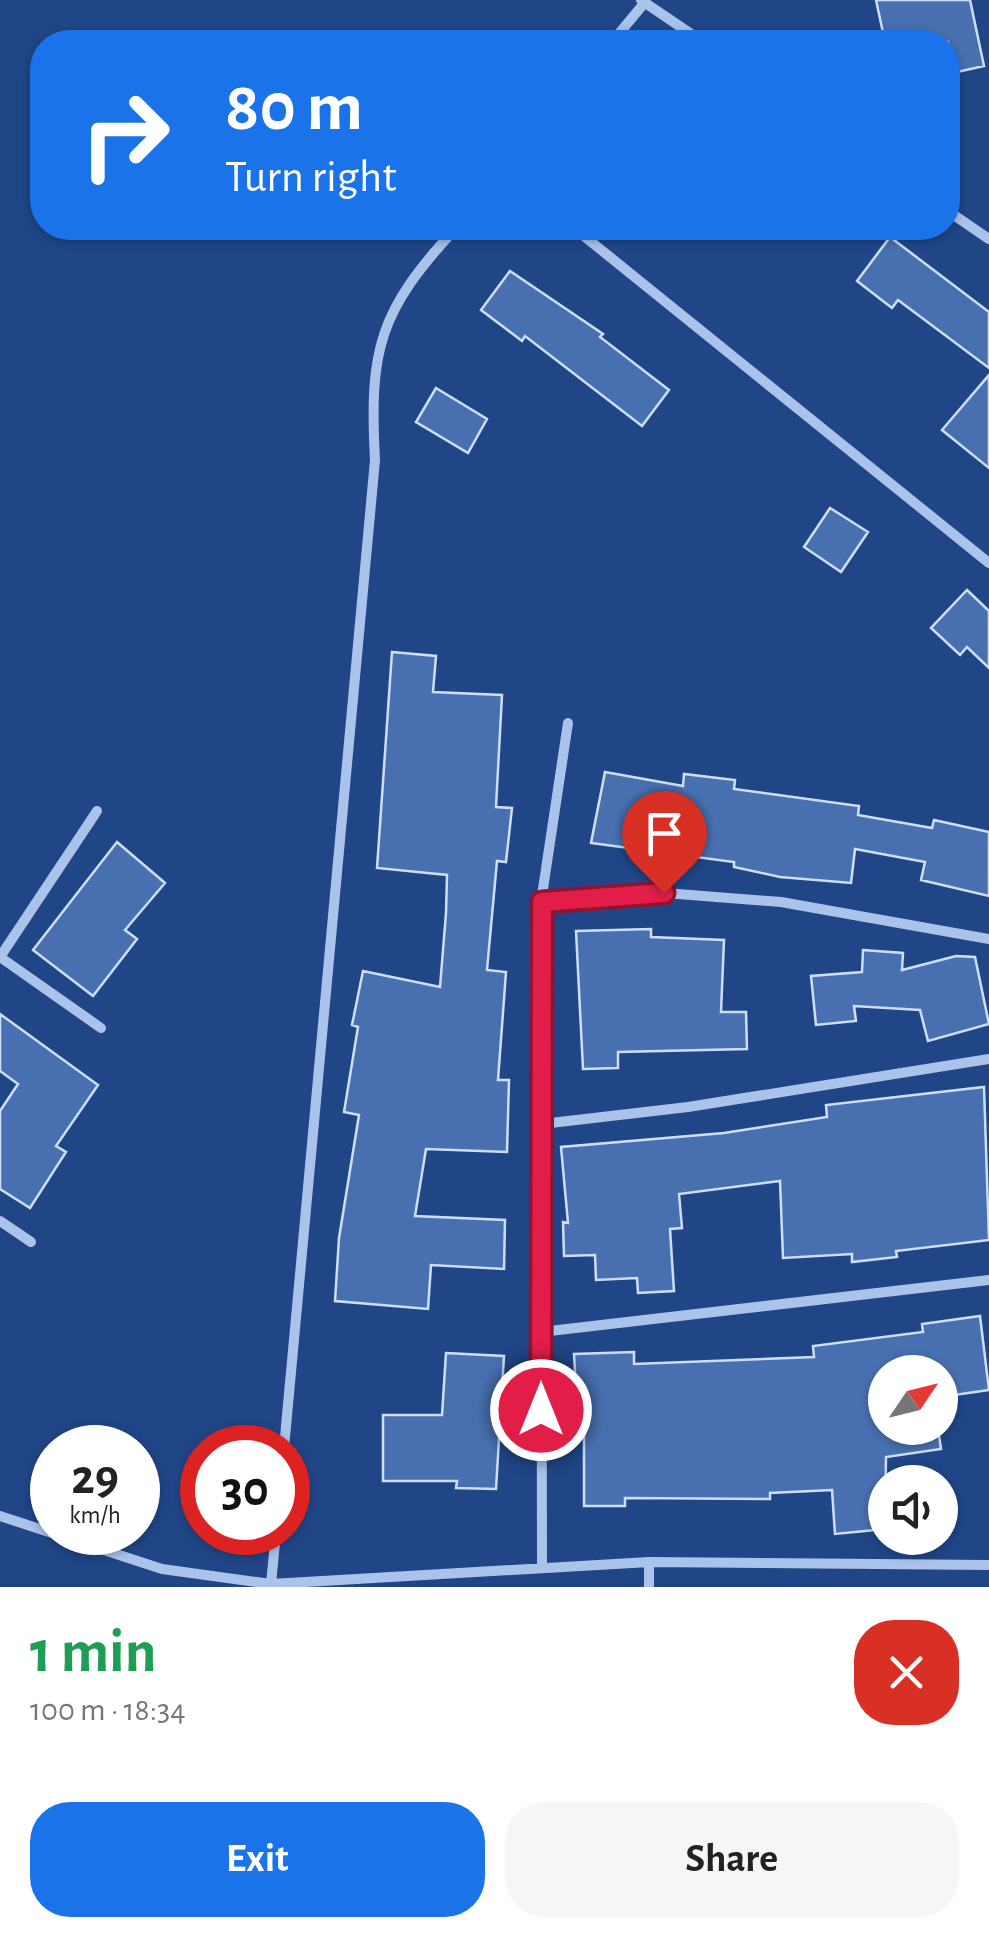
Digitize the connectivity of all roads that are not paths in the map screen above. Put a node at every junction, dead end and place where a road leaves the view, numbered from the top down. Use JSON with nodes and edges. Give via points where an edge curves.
{"nodes":[{"id":1,"x":644,"y":1,"type":"edge"},
{"id":2,"x":621,"y":30,"type":"edge"},
{"id":3,"x":686,"y":30,"type":"edge"},
{"id":4,"x":960,"y":218,"type":"edge"},
{"id":5,"x":989,"y":239,"type":"edge"},
{"id":6,"x":447,"y":240,"type":"edge"},
{"id":7,"x":589,"y":240,"type":"edge"},
{"id":8,"x":989,"y":547,"type":"edge"},
{"id":9,"x":985,"y":560,"type":"edge"},
{"id":10,"x":568,"y":722,"type":"dead end"},
{"id":11,"x":97,"y":811,"type":"dead end"},
{"id":12,"x":542,"y":902,"type":"junction"},
{"id":13,"x":989,"y":939,"type":"edge"},
{"id":14,"x":101,"y":1028,"type":"dead end"},
{"id":15,"x":989,"y":1059,"type":"edge"},
{"id":16,"x":542,"y":1124,"type":"junction"},
{"id":17,"x":0,"y":1221,"type":"edge"},
{"id":18,"x":31,"y":1242,"type":"dead end"},
{"id":19,"x":989,"y":1280,"type":"edge"},
{"id":20,"x":541,"y":1332,"type":"junction"},
{"id":21,"x":286,"y":1425,"type":"edge"},
{"id":22,"x":0,"y":1516,"type":"edge"},
{"id":23,"x":274,"y":1555,"type":"edge"},
{"id":24,"x":649,"y":1562,"type":"junction"},
{"id":25,"x":542,"y":1566,"type":"junction"},
{"id":26,"x":989,"y":1566,"type":"edge"},
{"id":27,"x":271,"y":1584,"type":"junction"},
{"id":28,"x":649,"y":1587,"type":"edge"}],
"edges":[{"from":1,"to":2,"type":"street"},
{"from":1,"to":3,"type":"street"},
{"from":4,"to":5,"type":"street"},
{"from":6,"to":21,"type":"street","via":[[398,302],[375,353],[375,460]]},
{"from":7,"to":9,"type":"street"},
{"from":8,"to":9,"type":"street"},
{"from":10,"to":12,"type":"street"},
{"from":11,"to":14,"type":"street","via":[[0,957]]},
{"from":12,"to":13,"type":"street","via":[[664,893],[781,902]]},
{"from":12,"to":16,"type":"street"},
{"from":15,"to":16,"type":"street"},
{"from":16,"to":20,"type":"street"},
{"from":17,"to":18,"type":"street"},
{"from":19,"to":20,"type":"street"},
{"from":20,"to":25,"type":"street"},
{"from":22,"to":27,"type":"street","via":[[162,1569]]},
{"from":23,"to":27,"type":"street"},
{"from":24,"to":25,"type":"street"},
{"from":24,"to":26,"type":"street"},
{"from":24,"to":28,"type":"street"},
{"from":25,"to":27,"type":"street"}]}
